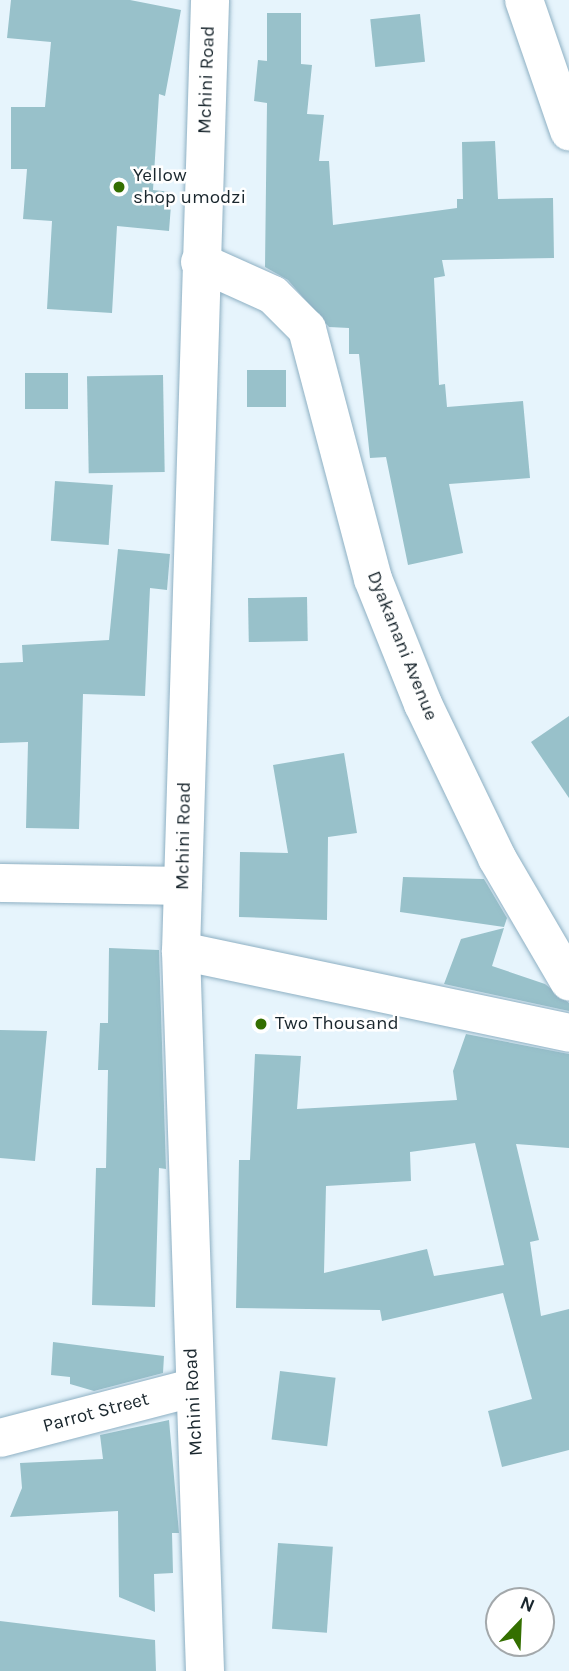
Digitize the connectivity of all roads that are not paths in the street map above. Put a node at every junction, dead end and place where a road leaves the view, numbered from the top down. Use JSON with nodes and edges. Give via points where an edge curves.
{"nodes":[{"id":1,"x":210,"y":0,"type":"edge"},
{"id":2,"x":524,"y":0,"type":"edge"},
{"id":3,"x":569,"y":131,"type":"edge"},
{"id":4,"x":200,"y":262,"type":"junction"},
{"id":5,"x":0,"y":883,"type":"edge"},
{"id":6,"x":183,"y":886,"type":"junction"},
{"id":7,"x":181,"y":951,"type":"junction"},
{"id":8,"x":569,"y":981,"type":"edge"},
{"id":9,"x":569,"y":1033,"type":"edge"},
{"id":10,"x":192,"y":1388,"type":"junction"},
{"id":11,"x":0,"y":1438,"type":"edge"},
{"id":12,"x":205,"y":1671,"type":"edge"}],
"edges":[{"from":1,"to":4,"type":"street","name":"Mchini Road"},
{"from":2,"to":3,"type":"street"},
{"from":4,"to":6,"type":"street","name":"Mchini Road"},
{"from":4,"to":8,"type":"street","name":"Dyakanani Avenue","via":[[273,295],[307,329],[373,579],[418,692],[497,858]]},
{"from":5,"to":6,"type":"street"},
{"from":6,"to":7,"type":"street","name":"Mchini Road"},
{"from":7,"to":9,"type":"street"},
{"from":7,"to":10,"type":"street","name":"Mchini Road"},
{"from":10,"to":11,"type":"street","name":"Parrot Street"},
{"from":10,"to":12,"type":"street","name":"Mchini Road"}]}
